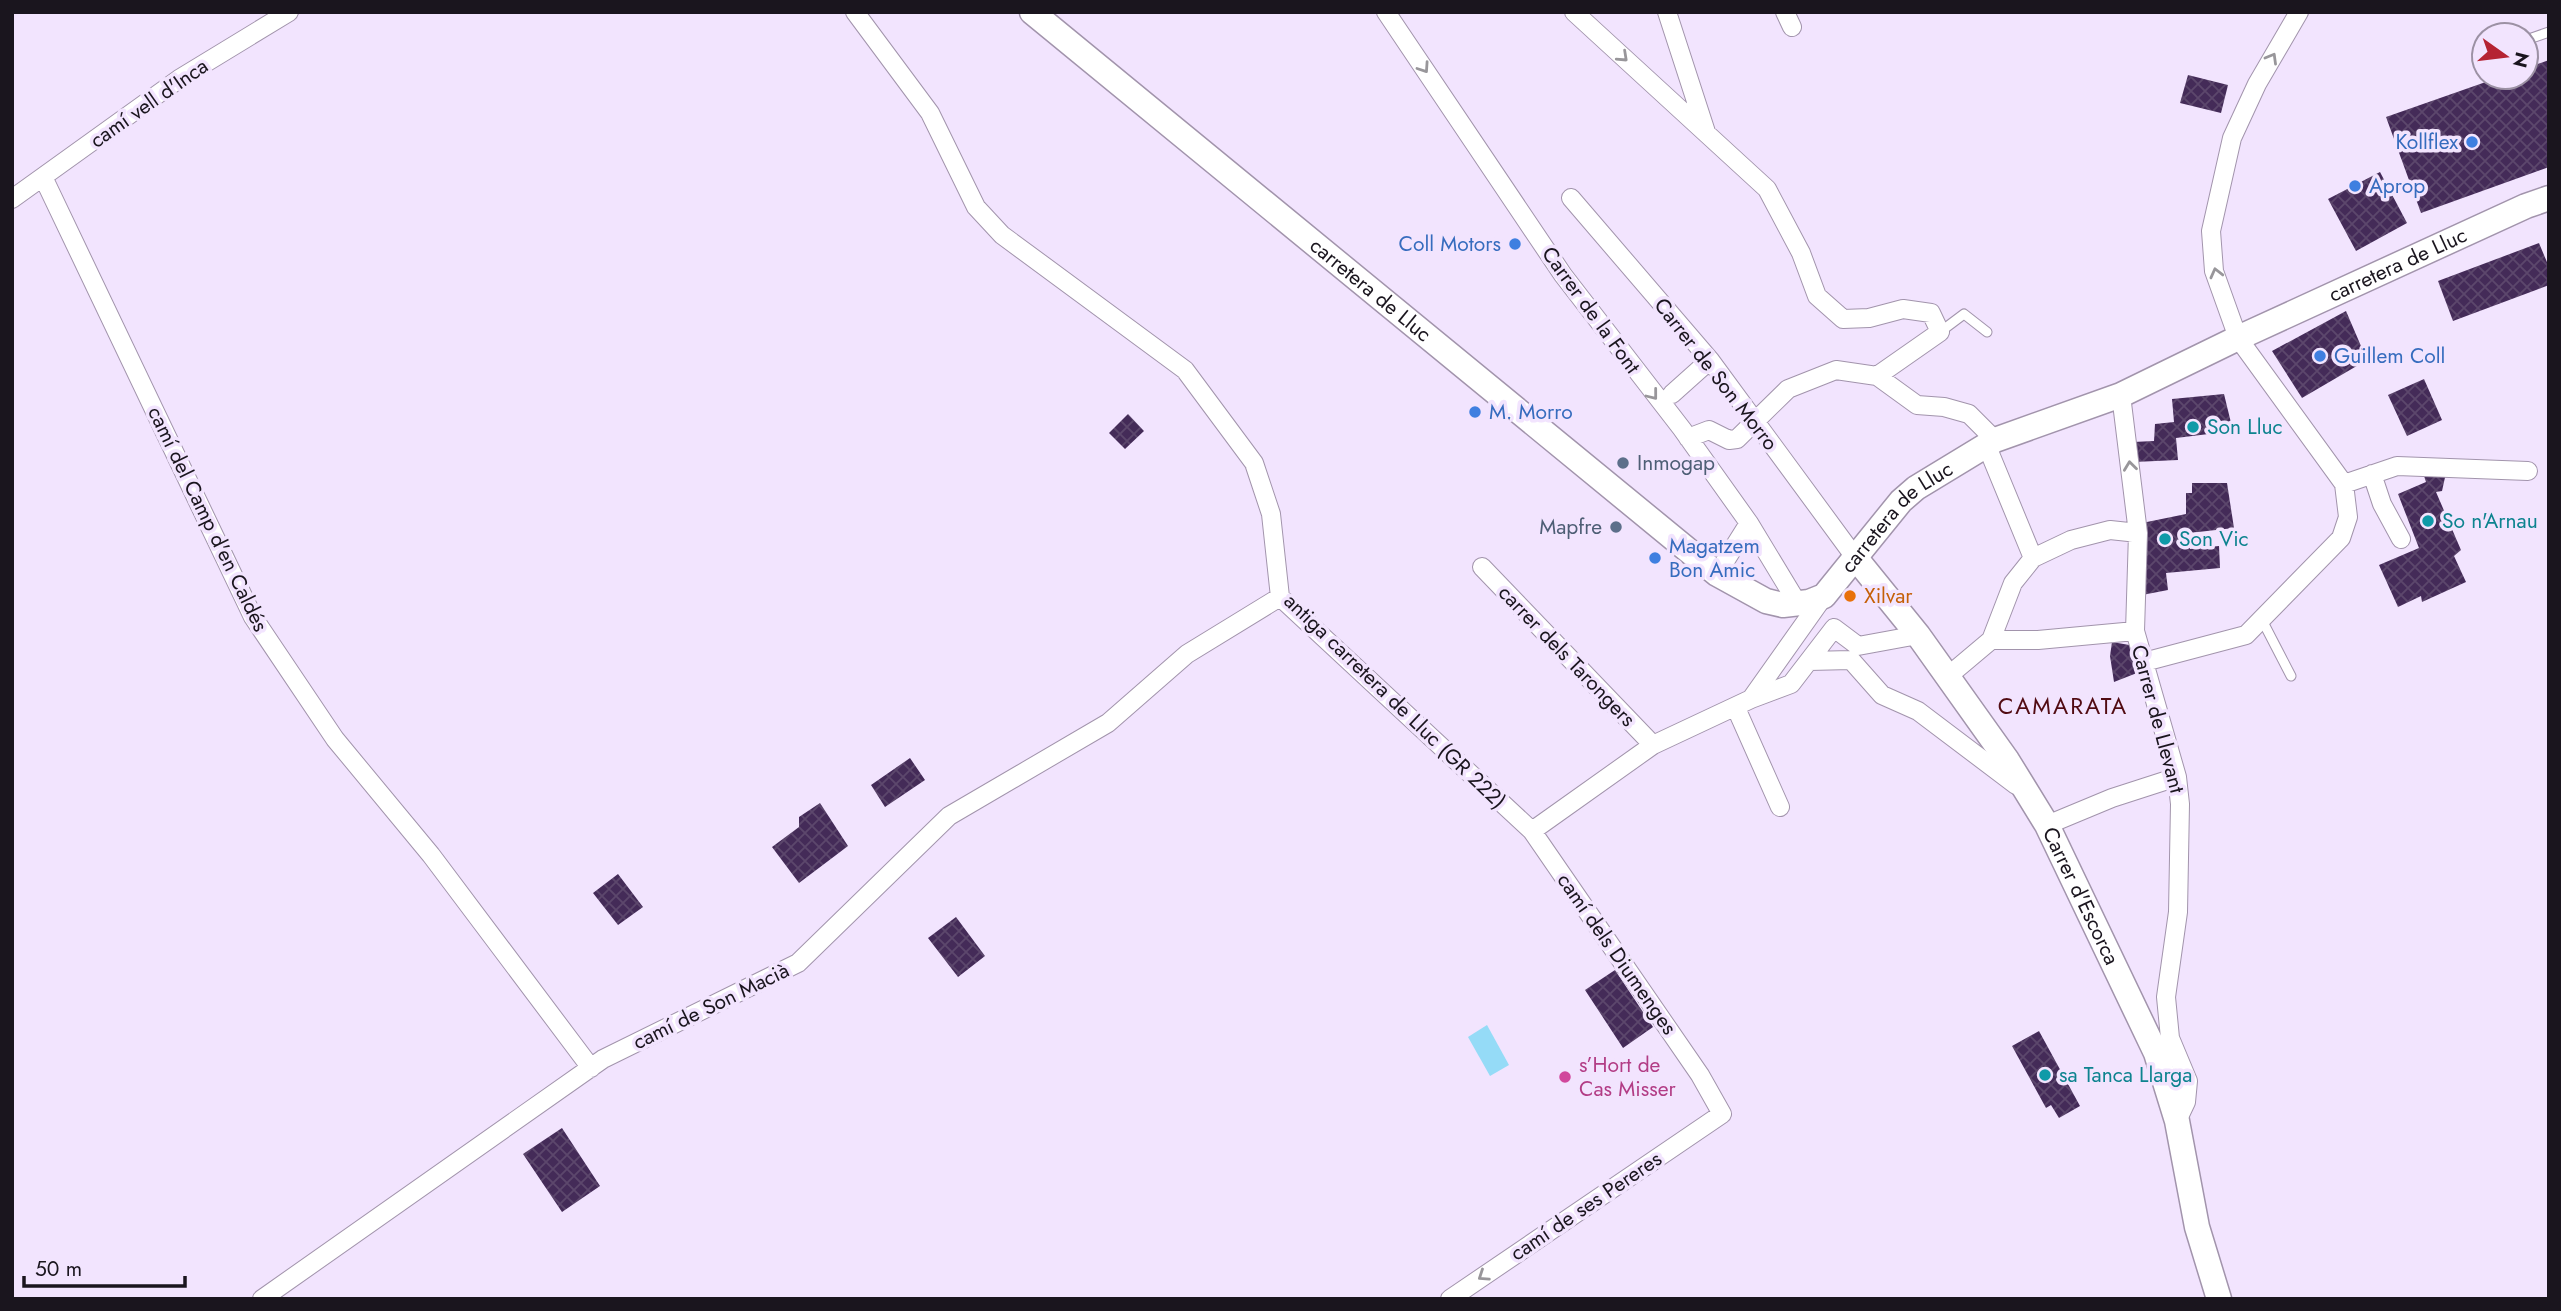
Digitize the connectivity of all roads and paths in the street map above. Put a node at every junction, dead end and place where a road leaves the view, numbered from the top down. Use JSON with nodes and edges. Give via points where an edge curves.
{"nodes":[{"id":1,"x":289,"y":12,"type":"edge"},
{"id":2,"x":855,"y":12,"type":"edge"},
{"id":3,"x":1032,"y":12,"type":"edge"},
{"id":4,"x":1386,"y":12,"type":"edge"},
{"id":5,"x":1574,"y":12,"type":"edge"},
{"id":6,"x":1667,"y":12,"type":"edge"},
{"id":7,"x":2299,"y":12,"type":"edge"},
{"id":8,"x":1707,"y":135,"type":"junction"},
{"id":9,"x":44,"y":179,"type":"junction"},
{"id":10,"x":1571,"y":198,"type":"dead end"},
{"id":11,"x":2549,"y":198,"type":"edge"},
{"id":12,"x":12,"y":199,"type":"edge"},
{"id":13,"x":1940,"y":332,"type":"junction"},
{"id":14,"x":1987,"y":332,"type":"dead end"},
{"id":15,"x":2238,"y":338,"type":"junction"},
{"id":16,"x":1710,"y":360,"type":"junction"},
{"id":17,"x":1877,"y":376,"type":"junction"},
{"id":18,"x":1672,"y":394,"type":"dead end"},
{"id":19,"x":2122,"y":395,"type":"junction"},
{"id":20,"x":1754,"y":420,"type":"junction"},
{"id":21,"x":1688,"y":438,"type":"junction"},
{"id":22,"x":1991,"y":442,"type":"junction"},
{"id":23,"x":2528,"y":471,"type":"dead end"},
{"id":24,"x":2372,"y":474,"type":"junction"},
{"id":25,"x":2344,"y":484,"type":"junction"},
{"id":26,"x":1749,"y":523,"type":"junction"},
{"id":27,"x":2138,"y":533,"type":"junction"},
{"id":28,"x":2401,"y":539,"type":"dead end"},
{"id":29,"x":1854,"y":556,"type":"junction"},
{"id":30,"x":2033,"y":558,"type":"junction"},
{"id":31,"x":1482,"y":566,"type":"dead end"},
{"id":32,"x":1717,"y":574,"type":"junction"},
{"id":33,"x":1824,"y":596,"type":"junction"},
{"id":34,"x":1280,"y":597,"type":"junction"},
{"id":35,"x":1798,"y":604,"type":"junction"},
{"id":36,"x":2262,"y":620,"type":"junction"},
{"id":37,"x":2134,"y":631,"type":"junction"},
{"id":38,"x":1917,"y":635,"type":"junction"},
{"id":39,"x":1991,"y":640,"type":"junction"},
{"id":40,"x":1809,"y":661,"type":"junction"},
{"id":41,"x":2144,"y":662,"type":"junction"},
{"id":42,"x":2291,"y":676,"type":"dead end"},
{"id":43,"x":1947,"y":677,"type":"junction"},
{"id":44,"x":1743,"y":704,"type":"junction"},
{"id":45,"x":1653,"y":745,"type":"junction"},
{"id":46,"x":2177,"y":777,"type":"junction"},
{"id":47,"x":2028,"y":796,"type":"junction"},
{"id":48,"x":1780,"y":807,"type":"dead end"},
{"id":49,"x":2047,"y":825,"type":"junction"},
{"id":50,"x":1532,"y":831,"type":"junction"},
{"id":51,"x":591,"y":1068,"type":"junction"},
{"id":52,"x":1722,"y":1114,"type":"joint"},
{"id":53,"x":2177,"y":1121,"type":"junction"},
{"id":54,"x":2216,"y":1290,"type":"edge"},
{"id":55,"x":262,"y":1299,"type":"edge"},
{"id":56,"x":1450,"y":1299,"type":"edge"}],
"edges":[{"from":1,"to":9,"type":"street","name":"camí vell d'Inca","via":[[179,79]]},
{"from":2,"to":34,"type":"street","name":"antiga carretera de Lluc (GR 222)","via":[[930,113],[976,207],[1002,235],[1185,370],[1254,463],[1271,514]]},
{"from":3,"to":32,"type":"main road","name":"carretera de Lluc"},
{"from":4,"to":21,"type":"street","name":"Carrer de la Font","one_way":true,"via":[[1563,275]]},
{"from":5,"to":8,"type":"street","one_way":true},
{"from":6,"to":8,"type":"street"},
{"from":15,"to":7,"type":"street","one_way":true,"via":[[2214,271],[2211,231],[2232,138]]},
{"from":8,"to":13,"type":"street","via":[[1767,189],[1801,253],[1817,296],[1843,319],[1903,309],[1931,313]]},
{"from":9,"to":12,"type":"street","name":"camí vell d'Inca"},
{"from":9,"to":51,"type":"street","name":"camí del Camp d'en Caldés","via":[[253,617],[335,739],[431,855]]},
{"from":10,"to":16,"type":"street","name":"Carrer de Son Morro"},
{"from":11,"to":15,"type":"main road","name":"carretera de Lluc"},
{"from":13,"to":14,"type":"lane","via":[[1964,314]]},
{"from":13,"to":17,"type":"street"},
{"from":15,"to":19,"type":"main road","name":"carretera de Lluc"},
{"from":15,"to":25,"type":"street"},
{"from":16,"to":18,"type":"street"},
{"from":16,"to":20,"type":"street","name":"Carrer de Son Morro"},
{"from":17,"to":20,"type":"street","via":[[1836,370],[1788,389]]},
{"from":17,"to":22,"type":"street","via":[[1917,405],[1969,414]]},
{"from":19,"to":22,"type":"main road","name":"carretera de Lluc"},
{"from":27,"to":19,"type":"street","name":"Carrer de Llevant","one_way":true},
{"from":20,"to":21,"type":"street","via":[[1737,439],[1709,430]]},
{"from":20,"to":29,"type":"street","name":"Carrer de Son Morro"},
{"from":21,"to":26,"type":"street","name":"Carrer de la Font"},
{"from":22,"to":29,"type":"main road","name":"carretera de Lluc","via":[[1916,488]]},
{"from":22,"to":30,"type":"street"},
{"from":23,"to":24,"type":"street","via":[[2397,466]]},
{"from":24,"to":25,"type":"street"},
{"from":24,"to":28,"type":"street"},
{"from":25,"to":36,"type":"street","via":[[2348,517],[2341,538]]},
{"from":26,"to":32,"type":"street"},
{"from":26,"to":35,"type":"street","name":"Carrer de la Font"},
{"from":27,"to":30,"type":"street","via":[[2110,530],[2071,540]]},
{"from":27,"to":37,"type":"street","name":"Carrer de Llevant"},
{"from":29,"to":33,"type":"main road","name":"carretera de Lluc"},
{"from":29,"to":38,"type":"main road","name":"Carrer d'Escorca"},
{"from":30,"to":39,"type":"street","via":[[2013,583]]},
{"from":31,"to":45,"type":"street","name":"carrer dels Tarongers"},
{"from":32,"to":35,"type":"main road","name":"carretera de Lluc","via":[[1766,601]]},
{"from":33,"to":35,"type":"main road","name":"carretera de Lluc"},
{"from":33,"to":44,"type":"street"},
{"from":34,"to":50,"type":"street","name":"antiga carretera de Lluc (GR 222)"},
{"from":34,"to":51,"type":"street","name":"camí de Son Macià","via":[[1187,654],[1108,723],[949,816],[798,963]]},
{"from":36,"to":41,"type":"street","via":[[2246,635]]},
{"from":36,"to":42,"type":"lane"},
{"from":37,"to":39,"type":"street"},
{"from":37,"to":41,"type":"street","name":"Carrer de Llevant"},
{"from":38,"to":40,"type":"street","via":[[1858,646],[1834,628]]},
{"from":38,"to":43,"type":"main road","name":"Carrer d'Escorca"},
{"from":39,"to":43,"type":"street"},
{"from":40,"to":44,"type":"street","via":[[1791,684]]},
{"from":40,"to":47,"type":"street","via":[[1851,660],[1882,695],[1918,711]]},
{"from":41,"to":46,"type":"street","name":"Carrer de Llevant"},
{"from":43,"to":47,"type":"main road","name":"Carrer d'Escorca"},
{"from":44,"to":45,"type":"street"},
{"from":44,"to":48,"type":"street"},
{"from":45,"to":50,"type":"street"},
{"from":46,"to":49,"type":"street"},
{"from":46,"to":53,"type":"street","name":"Carrer de Llevant","via":[[2178,912],[2166,997],[2171,1038],[2188,1081],[2186,1102]]},
{"from":47,"to":49,"type":"main road","name":"Carrer d'Escorca"},
{"from":49,"to":53,"type":"main road","name":"Carrer d'Escorca","via":[[2156,1053]]},
{"from":50,"to":52,"type":"street","name":"camí dels Diumenges","via":[[1700,1074]]},
{"from":51,"to":55,"type":"street","name":"camí de Son Macià"},
{"from":52,"to":56,"type":"street","name":"camí de ses Pereres","one_way":true},
{"from":53,"to":54,"type":"main road","name":"Carrer d'Escorca","via":[[2197,1227]]}]}
